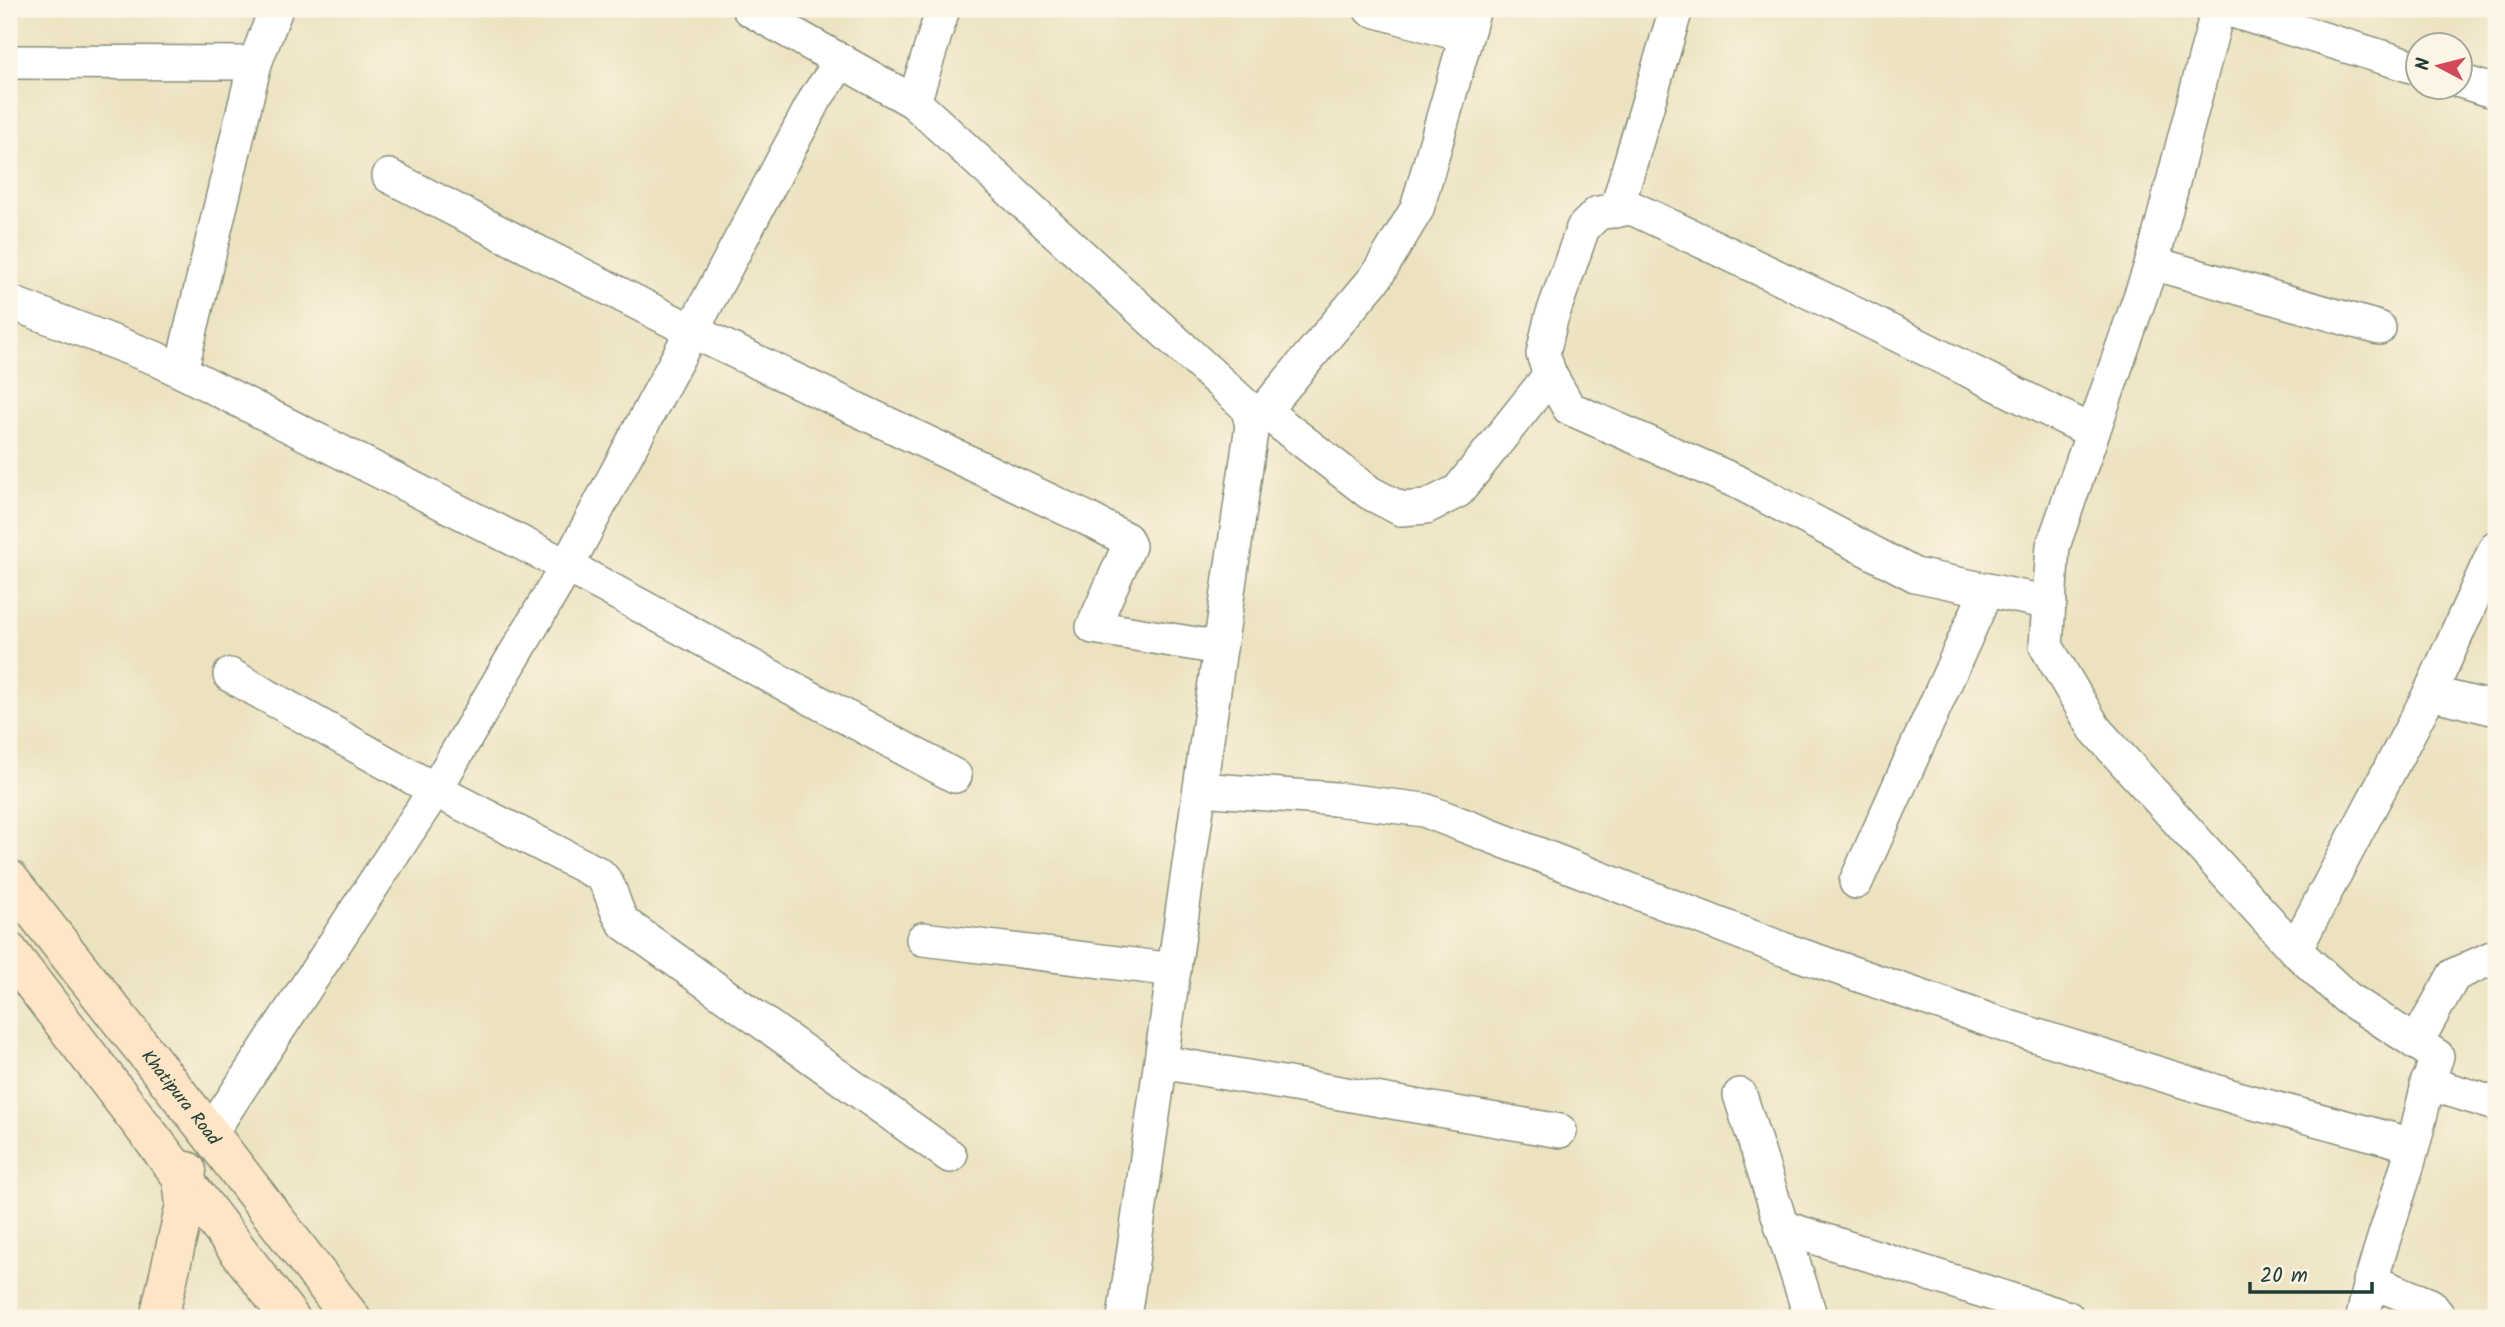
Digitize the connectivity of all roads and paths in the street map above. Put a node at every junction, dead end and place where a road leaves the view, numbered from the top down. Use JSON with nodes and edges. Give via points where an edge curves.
{"nodes":[{"id":1,"x":276,"y":9,"type":"edge"},
{"id":2,"x":749,"y":9,"type":"edge"},
{"id":3,"x":943,"y":9,"type":"edge"},
{"id":4,"x":1370,"y":9,"type":"edge"},
{"id":5,"x":1676,"y":9,"type":"edge"},
{"id":6,"x":2218,"y":9,"type":"edge"},
{"id":7,"x":2226,"y":9,"type":"edge"},
{"id":8,"x":1470,"y":22,"type":"edge"},
{"id":9,"x":842,"y":61,"type":"junction"},
{"id":10,"x":9,"y":62,"type":"edge"},
{"id":11,"x":256,"y":64,"type":"junction"},
{"id":12,"x":2404,"y":64,"type":"edge"},
{"id":13,"x":2474,"y":85,"type":"edge"},
{"id":14,"x":2496,"y":92,"type":"edge"},
{"id":15,"x":914,"y":102,"type":"junction"},
{"id":16,"x":388,"y":176,"type":"dead end"},
{"id":17,"x":1616,"y":211,"type":"junction"},
{"id":18,"x":2152,"y":262,"type":"junction"},
{"id":19,"x":9,"y":302,"type":"edge"},
{"id":20,"x":2379,"y":328,"type":"dead end"},
{"id":21,"x":694,"y":332,"type":"junction"},
{"id":22,"x":181,"y":371,"type":"junction"},
{"id":23,"x":1550,"y":375,"type":"junction"},
{"id":24,"x":1258,"y":418,"type":"junction"},
{"id":25,"x":2093,"y":432,"type":"junction"},
{"id":26,"x":2496,"y":547,"type":"edge"},
{"id":27,"x":567,"y":566,"type":"junction"},
{"id":28,"x":1987,"y":590,"type":"junction"},
{"id":29,"x":2050,"y":603,"type":"junction"},
{"id":30,"x":1220,"y":648,"type":"junction"},
{"id":31,"x":230,"y":675,"type":"dead end"},
{"id":32,"x":2430,"y":693,"type":"junction"},
{"id":33,"x":2496,"y":709,"type":"edge"},
{"id":34,"x":955,"y":776,"type":"dead end"},
{"id":35,"x":1200,"y":789,"type":"junction"},
{"id":36,"x":435,"y":790,"type":"junction"},
{"id":37,"x":9,"y":878,"type":"edge"},
{"id":38,"x":1856,"y":882,"type":"dead end"},
{"id":39,"x":923,"y":939,"type":"dead end"},
{"id":40,"x":2295,"y":950,"type":"junction"},
{"id":41,"x":9,"y":952,"type":"edge"},
{"id":42,"x":2496,"y":956,"type":"edge"},
{"id":43,"x":1174,"y":970,"type":"junction"},
{"id":44,"x":2416,"y":1043,"type":"junction"},
{"id":45,"x":1161,"y":1062,"type":"junction"},
{"id":46,"x":2427,"y":1083,"type":"junction"},
{"id":47,"x":1740,"y":1095,"type":"dead end"},
{"id":48,"x":2496,"y":1104,"type":"edge"},
{"id":49,"x":1560,"y":1131,"type":"dead end"},
{"id":50,"x":210,"y":1134,"type":"junction"},
{"id":51,"x":2413,"y":1145,"type":"junction"},
{"id":52,"x":950,"y":1156,"type":"dead end"},
{"id":53,"x":182,"y":1179,"type":"junction"},
{"id":54,"x":1782,"y":1227,"type":"junction"},
{"id":55,"x":2370,"y":1281,"type":"junction"},
{"id":56,"x":159,"y":1318,"type":"edge"},
{"id":57,"x":290,"y":1318,"type":"edge"},
{"id":58,"x":351,"y":1318,"type":"edge"},
{"id":59,"x":1124,"y":1318,"type":"edge"},
{"id":60,"x":1811,"y":1318,"type":"edge"},
{"id":61,"x":2068,"y":1318,"type":"edge"},
{"id":62,"x":2363,"y":1318,"type":"edge"},
{"id":63,"x":2440,"y":1318,"type":"edge"}],
"edges":[{"from":1,"to":11,"type":"street"},
{"from":2,"to":9,"type":"street"},
{"from":3,"to":15,"type":"street"},
{"from":4,"to":8,"type":"street"},
{"from":5,"to":17,"type":"street"},
{"from":6,"to":18,"type":"street"},
{"from":7,"to":12,"type":"street"},
{"from":8,"to":24,"type":"street","via":[[1417,209],[1376,277]]},
{"from":9,"to":15,"type":"street"},
{"from":9,"to":21,"type":"street","via":[[817,96]]},
{"from":10,"to":11,"type":"street"},
{"from":11,"to":22,"type":"street"},
{"from":13,"to":14,"type":"street"},
{"from":15,"to":24,"type":"street"},
{"from":16,"to":21,"type":"street"},
{"from":17,"to":23,"type":"street","via":[[1598,213],[1583,228],[1551,319],[1543,355]]},
{"from":17,"to":25,"type":"street","via":[[1632,208]]},
{"from":18,"to":20,"type":"street"},
{"from":18,"to":25,"type":"street"},
{"from":19,"to":22,"type":"street"},
{"from":21,"to":27,"type":"street"},
{"from":21,"to":30,"type":"street","via":[[1126,539],[1129,546],[1095,628]]},
{"from":22,"to":27,"type":"street"},
{"from":23,"to":24,"type":"street","via":[[1458,491],[1426,507],[1401,509],[1370,493]]},
{"from":23,"to":28,"type":"street","via":[[1569,408],[1742,484],[1915,575]]},
{"from":24,"to":30,"type":"street"},
{"from":25,"to":29,"type":"street","via":[[2053,546]]},
{"from":26,"to":32,"type":"street"},
{"from":27,"to":34,"type":"street"},
{"from":27,"to":36,"type":"street"},
{"from":28,"to":29,"type":"street"},
{"from":28,"to":38,"type":"street"},
{"from":29,"to":40,"type":"street","via":[[2046,646],[2095,729]]},
{"from":30,"to":35,"type":"street"},
{"from":31,"to":36,"type":"street"},
{"from":32,"to":33,"type":"street"},
{"from":32,"to":40,"type":"street"},
{"from":35,"to":43,"type":"street"},
{"from":35,"to":51,"type":"street","via":[[1424,810],[1783,949],[2012,1028],[2247,1101]]},
{"from":36,"to":50,"type":"street"},
{"from":36,"to":52,"type":"street","via":[[599,874],[625,924]]},
{"from":37,"to":50,"type":"main road","name":"Khatipura Road"},
{"from":39,"to":43,"type":"street"},
{"from":40,"to":44,"type":"street","via":[[2347,998]]},
{"from":41,"to":53,"type":"main road"},
{"from":42,"to":44,"type":"street","via":[[2454,975]]},
{"from":43,"to":45,"type":"street"},
{"from":44,"to":46,"type":"street","via":[[2437,1056]]},
{"from":45,"to":49,"type":"street"},
{"from":45,"to":59,"type":"street"},
{"from":46,"to":48,"type":"street"},
{"from":46,"to":51,"type":"street"},
{"from":47,"to":54,"type":"street"},
{"from":50,"to":53,"type":"main road"},
{"from":50,"to":58,"type":"main road","name":"Khatipura Road"},
{"from":51,"to":55,"type":"street"},
{"from":53,"to":56,"type":"main road","via":[[185,1205]]},
{"from":53,"to":57,"type":"main road"},
{"from":54,"to":60,"type":"street"},
{"from":54,"to":61,"type":"street"},
{"from":55,"to":62,"type":"street"},
{"from":55,"to":63,"type":"street","via":[[2430,1305]]}]}
